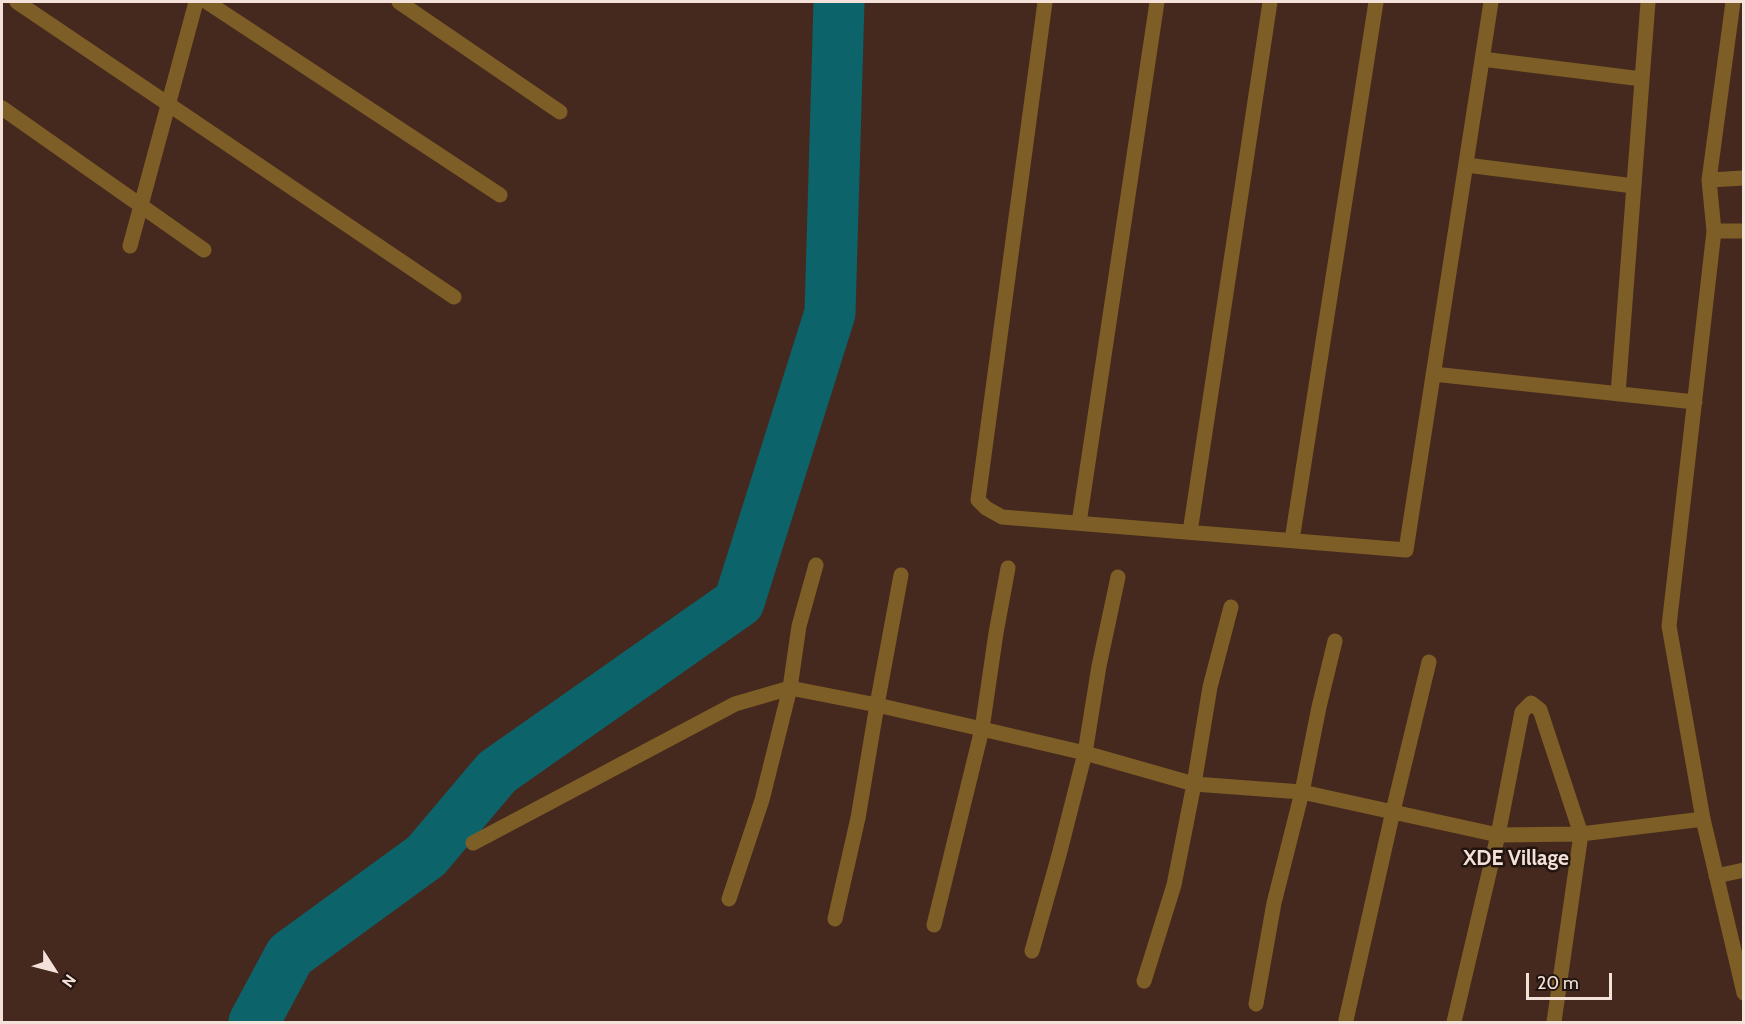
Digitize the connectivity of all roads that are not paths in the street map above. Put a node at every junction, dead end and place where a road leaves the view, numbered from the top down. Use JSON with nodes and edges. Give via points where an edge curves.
{"nodes":[{"id":1,"x":17,"y":2,"type":"edge"},
{"id":2,"x":196,"y":2,"type":"edge"},
{"id":3,"x":207,"y":2,"type":"edge"},
{"id":4,"x":399,"y":2,"type":"edge"},
{"id":5,"x":1045,"y":2,"type":"edge"},
{"id":6,"x":1157,"y":2,"type":"edge"},
{"id":7,"x":1270,"y":2,"type":"edge"},
{"id":8,"x":1376,"y":2,"type":"edge"},
{"id":9,"x":1491,"y":2,"type":"edge"},
{"id":10,"x":1648,"y":2,"type":"edge"},
{"id":11,"x":1733,"y":2,"type":"edge"},
{"id":12,"x":1482,"y":59,"type":"junction"},
{"id":13,"x":1642,"y":79,"type":"junction"},
{"id":14,"x":169,"y":104,"type":"junction"},
{"id":15,"x":2,"y":108,"type":"edge"},
{"id":16,"x":560,"y":112,"type":"dead end"},
{"id":17,"x":1466,"y":165,"type":"junction"},
{"id":18,"x":1743,"y":178,"type":"edge"},
{"id":19,"x":1709,"y":180,"type":"junction"},
{"id":20,"x":1634,"y":186,"type":"junction"},
{"id":21,"x":500,"y":195,"type":"dead end"},
{"id":22,"x":141,"y":205,"type":"junction"},
{"id":23,"x":1714,"y":231,"type":"junction"},
{"id":24,"x":1743,"y":231,"type":"edge"},
{"id":25,"x":130,"y":246,"type":"dead end"},
{"id":26,"x":204,"y":250,"type":"dead end"},
{"id":27,"x":454,"y":297,"type":"dead end"},
{"id":28,"x":1433,"y":374,"type":"junction"},
{"id":29,"x":1618,"y":394,"type":"junction"},
{"id":30,"x":1695,"y":402,"type":"junction"},
{"id":31,"x":1079,"y":523,"type":"junction"},
{"id":32,"x":1191,"y":532,"type":"junction"},
{"id":33,"x":1292,"y":540,"type":"junction"},
{"id":34,"x":816,"y":565,"type":"dead end"},
{"id":35,"x":1008,"y":568,"type":"dead end"},
{"id":36,"x":902,"y":575,"type":"dead end"},
{"id":37,"x":1118,"y":578,"type":"dead end"},
{"id":38,"x":1231,"y":607,"type":"dead end"},
{"id":39,"x":1335,"y":641,"type":"dead end"},
{"id":40,"x":1429,"y":663,"type":"dead end"},
{"id":41,"x":790,"y":688,"type":"junction"},
{"id":42,"x":877,"y":705,"type":"junction"},
{"id":43,"x":982,"y":729,"type":"junction"},
{"id":44,"x":1085,"y":753,"type":"junction"},
{"id":45,"x":1194,"y":784,"type":"junction"},
{"id":46,"x":1302,"y":792,"type":"junction"},
{"id":47,"x":1393,"y":811,"type":"junction"},
{"id":48,"x":1703,"y":819,"type":"junction"},
{"id":49,"x":1581,"y":834,"type":"junction"},
{"id":50,"x":1498,"y":835,"type":"junction"},
{"id":51,"x":473,"y":843,"type":"dead end"},
{"id":52,"x":1743,"y":870,"type":"edge"},
{"id":53,"x":1716,"y":876,"type":"junction"},
{"id":54,"x":729,"y":899,"type":"dead end"},
{"id":55,"x":835,"y":919,"type":"dead end"},
{"id":56,"x":934,"y":925,"type":"dead end"},
{"id":57,"x":1032,"y":951,"type":"dead end"},
{"id":58,"x":1144,"y":981,"type":"dead end"},
{"id":59,"x":1743,"y":993,"type":"edge"},
{"id":60,"x":1256,"y":1004,"type":"dead end"},
{"id":61,"x":1346,"y":1020,"type":"dead end"},
{"id":62,"x":1454,"y":1023,"type":"edge"},
{"id":63,"x":1554,"y":1023,"type":"edge"}],
"edges":[{"from":1,"to":14,"type":"street"},
{"from":2,"to":14,"type":"street"},
{"from":3,"to":21,"type":"street"},
{"from":4,"to":16,"type":"street"},
{"from":5,"to":31,"type":"street","via":[[978,500],[1002,517]]},
{"from":6,"to":31,"type":"street"},
{"from":7,"to":32,"type":"street"},
{"from":8,"to":33,"type":"street"},
{"from":9,"to":12,"type":"street"},
{"from":10,"to":13,"type":"street"},
{"from":11,"to":19,"type":"street"},
{"from":12,"to":13,"type":"street"},
{"from":12,"to":17,"type":"street"},
{"from":13,"to":20,"type":"street"},
{"from":14,"to":22,"type":"street"},
{"from":14,"to":27,"type":"street"},
{"from":15,"to":22,"type":"street"},
{"from":17,"to":20,"type":"street"},
{"from":17,"to":28,"type":"street"},
{"from":18,"to":19,"type":"street"},
{"from":19,"to":23,"type":"street"},
{"from":20,"to":29,"type":"street"},
{"from":22,"to":25,"type":"street"},
{"from":22,"to":26,"type":"street"},
{"from":23,"to":24,"type":"street"},
{"from":23,"to":30,"type":"street"},
{"from":28,"to":29,"type":"street"},
{"from":28,"to":33,"type":"street","via":[[1406,550]]},
{"from":29,"to":30,"type":"street"},
{"from":30,"to":48,"type":"street","via":[[1669,626]]},
{"from":31,"to":32,"type":"street"},
{"from":32,"to":33,"type":"street"},
{"from":34,"to":41,"type":"street","via":[[799,626]]},
{"from":35,"to":43,"type":"street"},
{"from":36,"to":42,"type":"street"},
{"from":37,"to":44,"type":"street"},
{"from":38,"to":45,"type":"street","via":[[1210,687]]},
{"from":39,"to":46,"type":"street"},
{"from":40,"to":47,"type":"street"},
{"from":41,"to":42,"type":"street"},
{"from":41,"to":51,"type":"street","via":[[735,704]]},
{"from":41,"to":54,"type":"street","via":[[762,800]]},
{"from":42,"to":43,"type":"street"},
{"from":42,"to":55,"type":"street","via":[[858,818]]},
{"from":43,"to":44,"type":"street"},
{"from":43,"to":56,"type":"street"},
{"from":44,"to":45,"type":"street"},
{"from":44,"to":57,"type":"street"},
{"from":45,"to":46,"type":"street"},
{"from":45,"to":58,"type":"street","via":[[1174,885]]},
{"from":46,"to":47,"type":"street"},
{"from":46,"to":60,"type":"street","via":[[1274,903]]},
{"from":47,"to":50,"type":"street"},
{"from":47,"to":61,"type":"street"},
{"from":48,"to":49,"type":"street"},
{"from":48,"to":53,"type":"street"},
{"from":49,"to":50,"type":"street"},
{"from":49,"to":50,"type":"street","via":[[1540,710],[1531,704],[1522,712]]},
{"from":49,"to":63,"type":"street"},
{"from":50,"to":62,"type":"street"},
{"from":52,"to":53,"type":"street"},
{"from":53,"to":59,"type":"street"}]}
